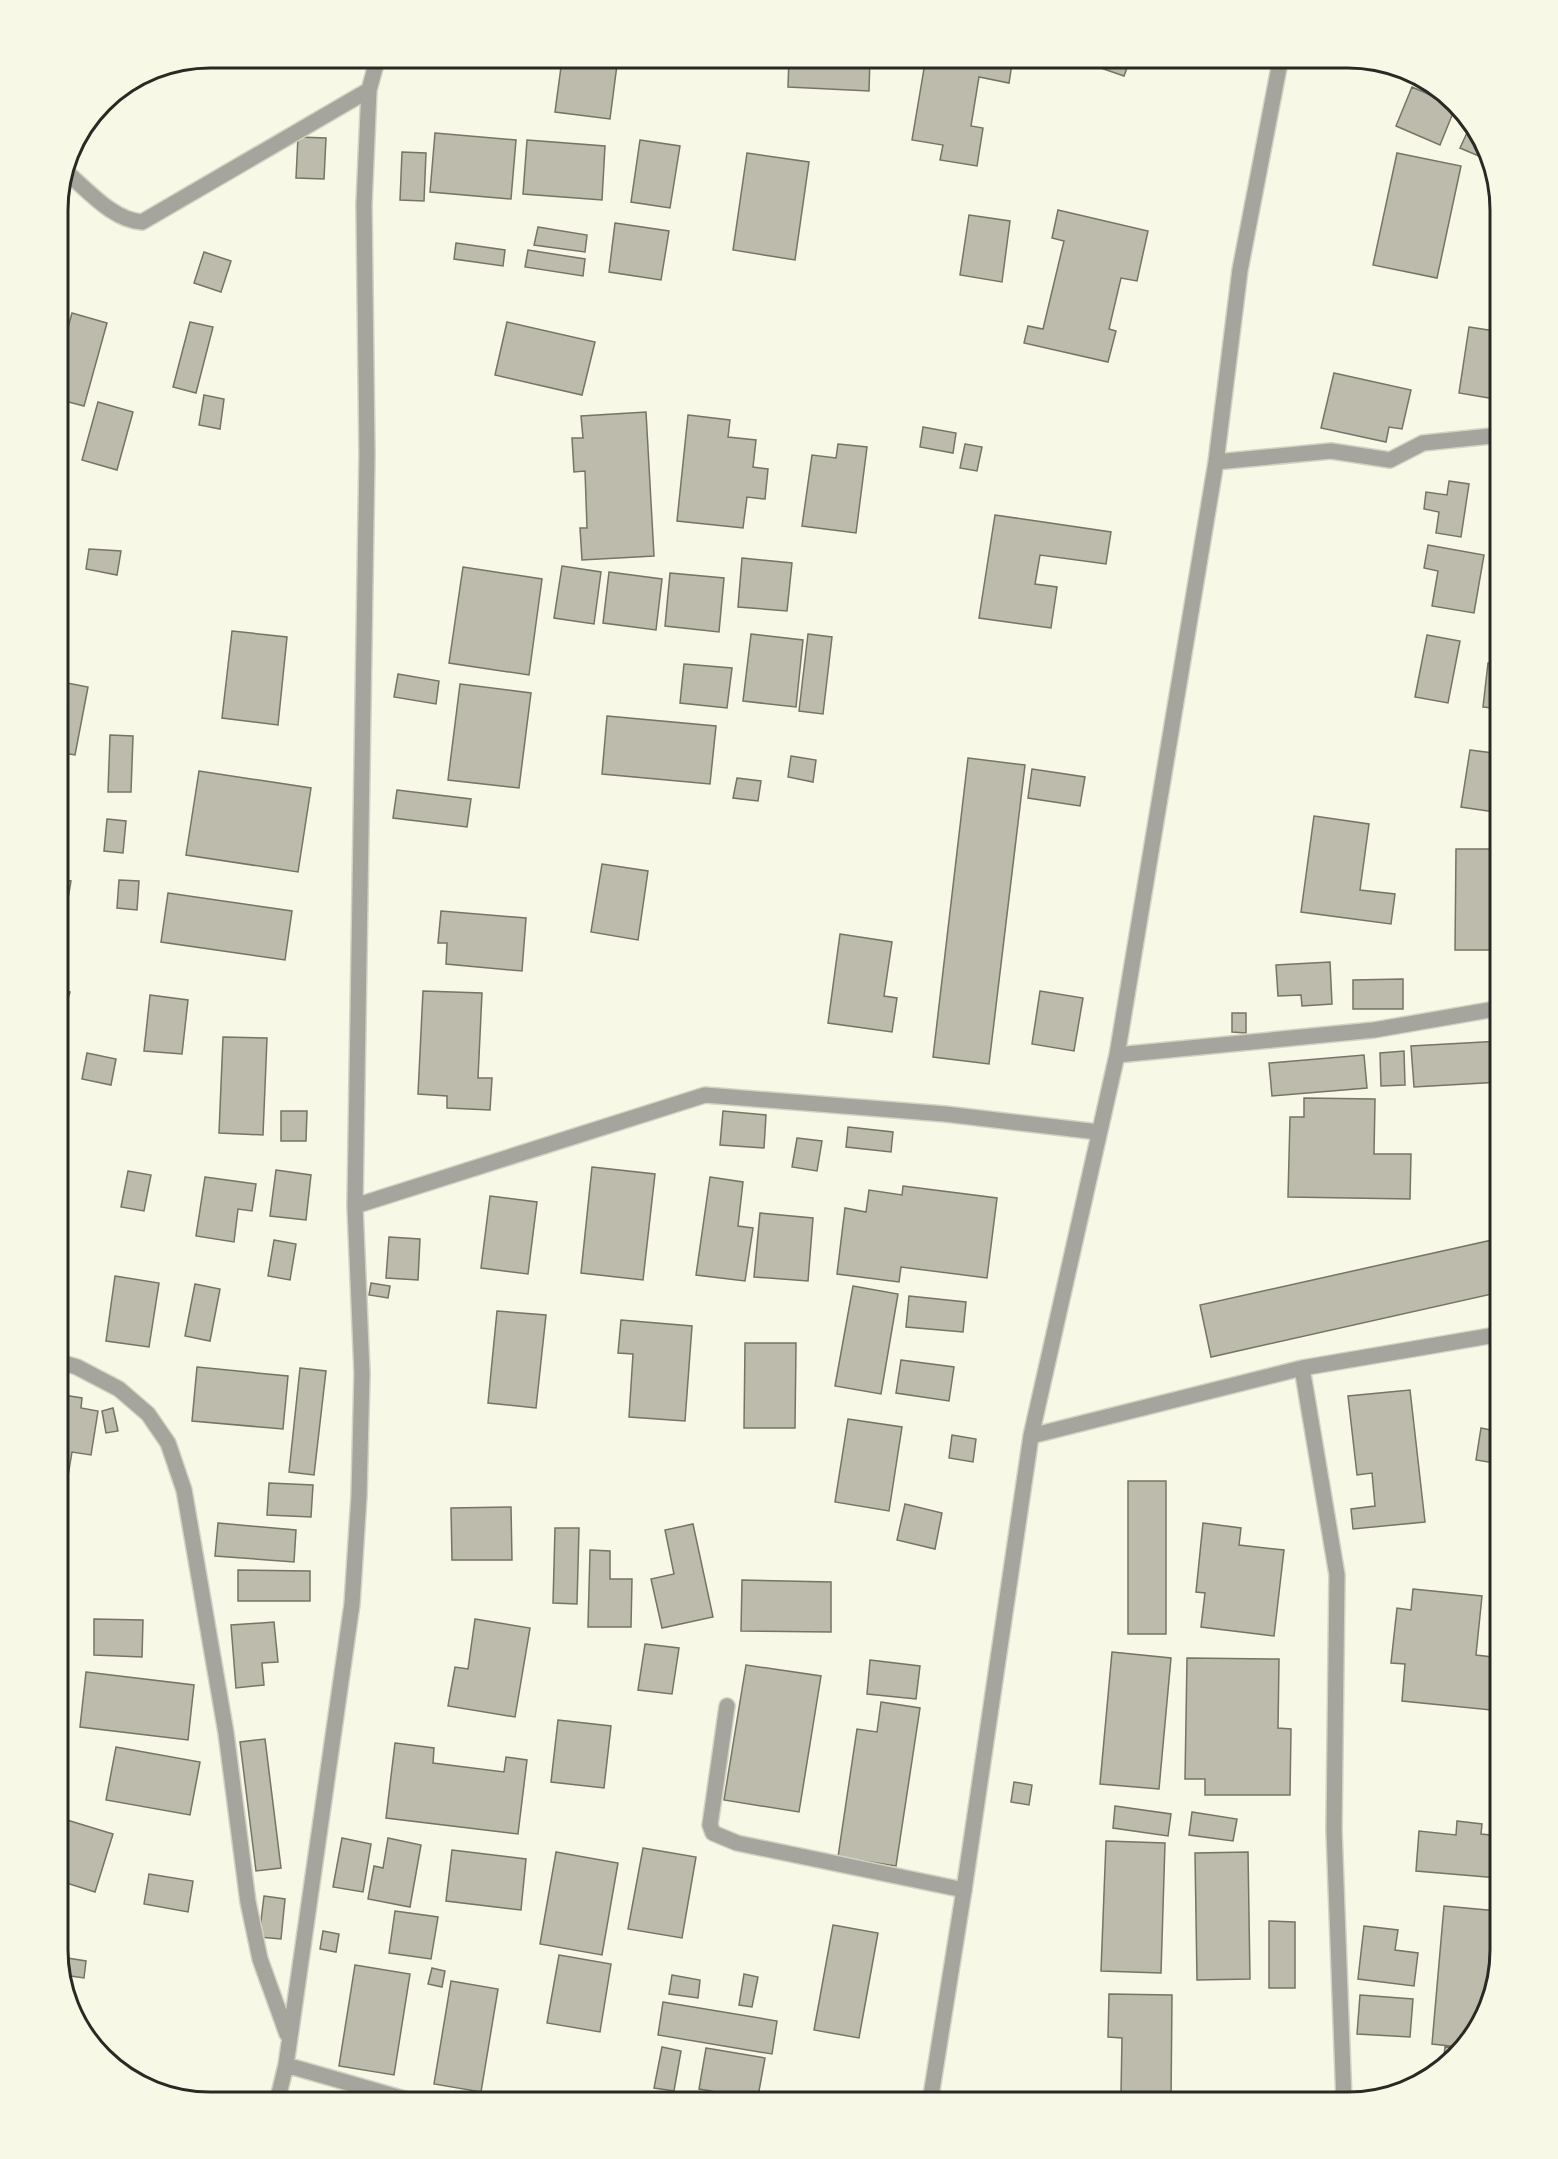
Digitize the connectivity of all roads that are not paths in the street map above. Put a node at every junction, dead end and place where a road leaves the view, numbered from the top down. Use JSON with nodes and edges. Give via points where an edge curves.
{"nodes":[{"id":1,"x":375,"y":68,"type":"edge"},
{"id":2,"x":1279,"y":68,"type":"edge"},
{"id":3,"x":369,"y":90,"type":"junction"},
{"id":4,"x":71,"y":176,"type":"edge"},
{"id":5,"x":1490,"y":436,"type":"edge"},
{"id":6,"x":1216,"y":462,"type":"junction"},
{"id":7,"x":1490,"y":1010,"type":"edge"},
{"id":8,"x":1118,"y":1055,"type":"junction"},
{"id":9,"x":1098,"y":1132,"type":"junction"},
{"id":10,"x":355,"y":1206,"type":"junction"},
{"id":11,"x":1490,"y":1336,"type":"edge"},
{"id":12,"x":68,"y":1364,"type":"edge"},
{"id":13,"x":1302,"y":1368,"type":"junction"},
{"id":14,"x":1031,"y":1436,"type":"junction"},
{"id":15,"x":727,"y":1706,"type":"dead end"},
{"id":16,"x":964,"y":1890,"type":"junction"},
{"id":17,"x":288,"y":2036,"type":"junction"},
{"id":18,"x":286,"y":2065,"type":"junction"},
{"id":19,"x":280,"y":2091,"type":"edge"},
{"id":20,"x":377,"y":2091,"type":"edge"},
{"id":21,"x":932,"y":2092,"type":"edge"},
{"id":22,"x":1344,"y":2092,"type":"edge"}],
"edges":[{"from":1,"to":3,"type":"street"},
{"from":2,"to":6,"type":"street","via":[[1240,270]]},
{"from":3,"to":4,"type":"street","via":[[142,222],[114,212]]},
{"from":3,"to":10,"type":"street","via":[[364,204],[367,454]]},
{"from":5,"to":6,"type":"street","via":[[1423,443],[1390,460],[1331,451]]},
{"from":6,"to":8,"type":"street"},
{"from":7,"to":8,"type":"street","via":[[1374,1030]]},
{"from":8,"to":9,"type":"street"},
{"from":9,"to":10,"type":"street","via":[[945,1114],[705,1095]]},
{"from":9,"to":14,"type":"street"},
{"from":10,"to":17,"type":"street","via":[[362,1373],[352,1604]]},
{"from":11,"to":13,"type":"street"},
{"from":12,"to":17,"type":"street","via":[[119,1389],[148,1414],[168,1443],[184,1490],[225,1722],[253,1925],[260,1959]]},
{"from":13,"to":14,"type":"street"},
{"from":13,"to":22,"type":"street","via":[[1337,1575],[1334,1830]]},
{"from":14,"to":16,"type":"street"},
{"from":15,"to":16,"type":"street","via":[[710,1825],[714,1833],[737,1843]]},
{"from":16,"to":21,"type":"street"},
{"from":17,"to":18,"type":"street"},
{"from":18,"to":19,"type":"street"},
{"from":18,"to":20,"type":"street"}]}
